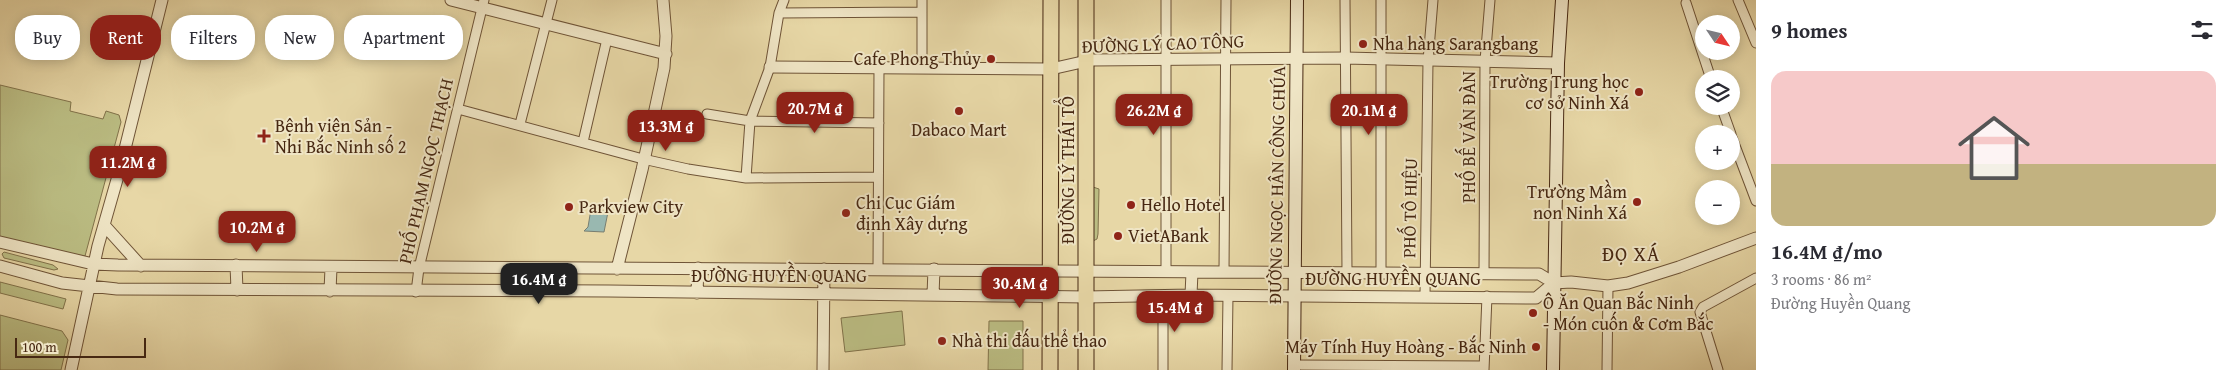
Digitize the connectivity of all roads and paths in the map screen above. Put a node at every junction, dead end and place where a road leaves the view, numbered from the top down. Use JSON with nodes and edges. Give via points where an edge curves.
{"nodes":[{"id":1,"x":162,"y":0,"type":"edge"},
{"id":2,"x":451,"y":0,"type":"edge"},
{"id":3,"x":552,"y":0,"type":"edge"},
{"id":4,"x":663,"y":0,"type":"edge"},
{"id":5,"x":784,"y":0,"type":"edge"},
{"id":6,"x":922,"y":0,"type":"edge"},
{"id":7,"x":1051,"y":0,"type":"edge"},
{"id":8,"x":1086,"y":0,"type":"edge"},
{"id":9,"x":1166,"y":0,"type":"edge"},
{"id":10,"x":1226,"y":0,"type":"edge"},
{"id":11,"x":1297,"y":0,"type":"edge"},
{"id":12,"x":1345,"y":0,"type":"edge"},
{"id":13,"x":1382,"y":0,"type":"edge"},
{"id":14,"x":1433,"y":0,"type":"edge"},
{"id":15,"x":1490,"y":0,"type":"edge"},
{"id":16,"x":1562,"y":0,"type":"edge"},
{"id":17,"x":1738,"y":0,"type":"edge"},
{"id":18,"x":1686,"y":3,"type":"dead end"},
{"id":19,"x":483,"y":4,"type":"edge"},
{"id":20,"x":922,"y":12,"type":"junction"},
{"id":21,"x":779,"y":13,"type":"junction"},
{"id":22,"x":546,"y":24,"type":"junction"},
{"id":23,"x":607,"y":39,"type":"junction"},
{"id":24,"x":1756,"y":43,"type":"edge"},
{"id":25,"x":666,"y":54,"type":"junction"},
{"id":26,"x":1345,"y":58,"type":"junction"},
{"id":27,"x":1226,"y":59,"type":"junction"},
{"id":28,"x":1296,"y":59,"type":"junction"},
{"id":29,"x":1380,"y":59,"type":"junction"},
{"id":30,"x":1166,"y":60,"type":"junction"},
{"id":31,"x":1428,"y":61,"type":"junction"},
{"id":32,"x":1485,"y":61,"type":"junction"},
{"id":33,"x":1086,"y":62,"type":"junction"},
{"id":34,"x":1558,"y":63,"type":"junction"},
{"id":35,"x":770,"y":66,"type":"junction"},
{"id":36,"x":879,"y":68,"type":"junction"},
{"id":37,"x":922,"y":68,"type":"junction"},
{"id":38,"x":1050,"y":69,"type":"junction"},
{"id":39,"x":1708,"y":70,"type":"edge"},
{"id":40,"x":458,"y":109,"type":"junction"},
{"id":41,"x":707,"y":114,"type":"dead end"},
{"id":42,"x":750,"y":121,"type":"junction"},
{"id":43,"x":520,"y":124,"type":"junction"},
{"id":44,"x":879,"y":124,"type":"junction"},
{"id":45,"x":583,"y":142,"type":"junction"},
{"id":46,"x":1740,"y":158,"type":"edge"},
{"id":47,"x":643,"y":159,"type":"junction"},
{"id":48,"x":878,"y":177,"type":"junction"},
{"id":49,"x":746,"y":178,"type":"junction"},
{"id":50,"x":1756,"y":201,"type":"edge"},
{"id":51,"x":104,"y":225,"type":"junction"},
{"id":52,"x":1756,"y":238,"type":"edge"},
{"id":53,"x":0,"y":242,"type":"edge"},
{"id":54,"x":93,"y":264,"type":"junction"},
{"id":55,"x":0,"y":266,"type":"edge"},
{"id":56,"x":141,"y":266,"type":"junction"},
{"id":57,"x":236,"y":266,"type":"junction"},
{"id":58,"x":331,"y":268,"type":"junction"},
{"id":59,"x":419,"y":268,"type":"junction"},
{"id":60,"x":698,"y":268,"type":"junction"},
{"id":61,"x":515,"y":269,"type":"junction"},
{"id":62,"x":613,"y":269,"type":"junction"},
{"id":63,"x":824,"y":269,"type":"junction"},
{"id":64,"x":878,"y":269,"type":"junction"},
{"id":65,"x":934,"y":269,"type":"junction"},
{"id":66,"x":1050,"y":271,"type":"junction"},
{"id":67,"x":1087,"y":272,"type":"junction"},
{"id":68,"x":1166,"y":272,"type":"junction"},
{"id":69,"x":1192,"y":272,"type":"junction"},
{"id":70,"x":1224,"y":272,"type":"junction"},
{"id":71,"x":1346,"y":272,"type":"junction"},
{"id":72,"x":1381,"y":272,"type":"junction"},
{"id":73,"x":1295,"y":273,"type":"junction"},
{"id":74,"x":1426,"y":273,"type":"junction"},
{"id":75,"x":1484,"y":274,"type":"junction"},
{"id":76,"x":1756,"y":278,"type":"edge"},
{"id":77,"x":1554,"y":283,"type":"junction"},
{"id":78,"x":1608,"y":286,"type":"junction"},
{"id":79,"x":89,"y":287,"type":"junction"},
{"id":80,"x":236,"y":290,"type":"junction"},
{"id":81,"x":330,"y":291,"type":"junction"},
{"id":82,"x":609,"y":291,"type":"junction"},
{"id":83,"x":416,"y":292,"type":"junction"},
{"id":84,"x":513,"y":292,"type":"junction"},
{"id":85,"x":697,"y":293,"type":"junction"},
{"id":86,"x":824,"y":293,"type":"junction"},
{"id":87,"x":933,"y":294,"type":"junction"},
{"id":88,"x":1192,"y":295,"type":"junction"},
{"id":89,"x":1228,"y":295,"type":"junction"},
{"id":90,"x":1163,"y":296,"type":"junction"},
{"id":91,"x":1425,"y":296,"type":"junction"},
{"id":92,"x":1486,"y":296,"type":"junction"},
{"id":93,"x":1050,"y":297,"type":"junction"},
{"id":94,"x":1086,"y":297,"type":"junction"},
{"id":95,"x":1294,"y":297,"type":"junction"},
{"id":96,"x":1294,"y":367,"type":"edge"},
{"id":97,"x":1359,"y":368,"type":"edge"},
{"id":98,"x":1484,"y":368,"type":"edge"},
{"id":99,"x":71,"y":370,"type":"edge"},
{"id":100,"x":823,"y":370,"type":"edge"},
{"id":101,"x":1050,"y":370,"type":"edge"},
{"id":102,"x":1086,"y":370,"type":"edge"},
{"id":103,"x":1163,"y":370,"type":"edge"},
{"id":104,"x":1227,"y":370,"type":"edge"},
{"id":105,"x":1554,"y":370,"type":"edge"},
{"id":106,"x":1607,"y":370,"type":"edge"},
{"id":107,"x":1718,"y":370,"type":"edge"}],
"edges":[{"from":1,"to":51,"type":"street"},
{"from":2,"to":19,"type":"street"},
{"from":3,"to":22,"type":"street"},
{"from":4,"to":25,"type":"street"},
{"from":5,"to":21,"type":"street"},
{"from":6,"to":20,"type":"street"},
{"from":7,"to":38,"type":"main road","name":"ĐƯỜNG LÝ THÁI TỔ"},
{"from":8,"to":33,"type":"main road","name":"ĐƯỜNG LÝ THÁI TỔ"},
{"from":9,"to":30,"type":"street"},
{"from":10,"to":27,"type":"street"},
{"from":11,"to":28,"type":"main road","name":"ĐƯỜNG NGỌC HÂN CÔNG CHÚA"},
{"from":12,"to":26,"type":"street"},
{"from":13,"to":29,"type":"street"},
{"from":14,"to":31,"type":"street","name":"PHỐ TÔ HIỆU"},
{"from":15,"to":32,"type":"street","name":"PHỐ BẾ VĂN ĐÀN"},
{"from":16,"to":34,"type":"main road"},
{"from":17,"to":24,"type":"street"},
{"from":18,"to":39,"type":"street"},
{"from":19,"to":22,"type":"street"},
{"from":19,"to":40,"type":"street","name":"PHỐ PHẠM NGỌC THẠCH"},
{"from":20,"to":21,"type":"street"},
{"from":20,"to":37,"type":"street"},
{"from":21,"to":35,"type":"street"},
{"from":22,"to":23,"type":"street"},
{"from":22,"to":43,"type":"street"},
{"from":23,"to":25,"type":"street"},
{"from":23,"to":45,"type":"street"},
{"from":25,"to":47,"type":"street"},
{"from":26,"to":28,"type":"street","name":"ĐƯỜNG LÝ CAO TÔNG"},
{"from":26,"to":29,"type":"street","name":"ĐƯỜNG LÝ CAO TÔNG"},
{"from":26,"to":71,"type":"street"},
{"from":27,"to":28,"type":"street","name":"ĐƯỜNG LÝ CAO TÔNG"},
{"from":27,"to":30,"type":"street","name":"ĐƯỜNG LÝ CAO TÔNG"},
{"from":27,"to":70,"type":"street"},
{"from":28,"to":73,"type":"main road","name":"ĐƯỜNG NGỌC HÂN CÔNG CHÚA"},
{"from":29,"to":31,"type":"street","name":"ĐƯỜNG LÝ CAO TÔNG"},
{"from":29,"to":72,"type":"street"},
{"from":30,"to":33,"type":"street","name":"ĐƯỜNG LÝ CAO TÔNG"},
{"from":30,"to":68,"type":"street"},
{"from":31,"to":32,"type":"street","name":"ĐƯỜNG LÝ CAO TÔNG"},
{"from":31,"to":74,"type":"street","name":"PHỐ TÔ HIỆU"},
{"from":32,"to":34,"type":"street","name":"ĐƯỜNG LÝ CAO TÔNG"},
{"from":32,"to":75,"type":"street","name":"PHỐ BẾ VĂN ĐÀN"},
{"from":33,"to":38,"type":"street","name":"ĐƯỜNG LÝ CAO TÔNG"},
{"from":33,"to":67,"type":"main road","name":"ĐƯỜNG LÝ THÁI TỔ"},
{"from":34,"to":77,"type":"main road"},
{"from":35,"to":36,"type":"street","name":"ĐƯỜNG LÝ CAO TÔNG"},
{"from":35,"to":42,"type":"street"},
{"from":36,"to":37,"type":"street","name":"ĐƯỜNG LÝ CAO TÔNG"},
{"from":36,"to":44,"type":"street"},
{"from":37,"to":38,"type":"street","name":"ĐƯỜNG LÝ CAO TÔNG"},
{"from":38,"to":66,"type":"main road","name":"ĐƯỜNG LÝ THÁI TỔ"},
{"from":40,"to":43,"type":"street"},
{"from":40,"to":59,"type":"street","name":"PHỐ PHẠM NGỌC THẠCH"},
{"from":41,"to":42,"type":"street"},
{"from":42,"to":44,"type":"street"},
{"from":42,"to":49,"type":"street"},
{"from":43,"to":45,"type":"street"},
{"from":44,"to":48,"type":"street"},
{"from":45,"to":47,"type":"street"},
{"from":46,"to":50,"type":"street"},
{"from":47,"to":49,"type":"street"},
{"from":47,"to":62,"type":"street"},
{"from":48,"to":49,"type":"street"},
{"from":48,"to":64,"type":"street"},
{"from":51,"to":54,"type":"street"},
{"from":51,"to":56,"type":"street"},
{"from":52,"to":78,"type":"street","name":"ĐƯỜNG HUYỀN QUANG","via":[[1637,281]]},
{"from":53,"to":54,"type":"street","name":"ĐƯỜNG HUYỀN QUANG"},
{"from":54,"to":56,"type":"street","name":"ĐƯỜNG HUYỀN QUANG"},
{"from":54,"to":79,"type":"street"},
{"from":55,"to":79,"type":"street","name":"ĐƯỜNG HUYỀN QUANG"},
{"from":56,"to":57,"type":"street","name":"ĐƯỜNG HUYỀN QUANG"},
{"from":57,"to":58,"type":"street","name":"ĐƯỜNG HUYỀN QUANG"},
{"from":57,"to":80,"type":"street"},
{"from":58,"to":59,"type":"street","name":"ĐƯỜNG HUYỀN QUANG"},
{"from":58,"to":81,"type":"street"},
{"from":59,"to":61,"type":"street","name":"ĐƯỜNG HUYỀN QUANG"},
{"from":59,"to":83,"type":"street","name":"PHỐ PHẠM NGỌC THẠCH"},
{"from":60,"to":62,"type":"street","name":"ĐƯỜNG HUYỀN QUANG"},
{"from":60,"to":63,"type":"street","name":"ĐƯỜNG HUYỀN QUANG"},
{"from":60,"to":85,"type":"street"},
{"from":61,"to":62,"type":"street","name":"ĐƯỜNG HUYỀN QUANG"},
{"from":61,"to":84,"type":"street"},
{"from":62,"to":82,"type":"street"},
{"from":63,"to":64,"type":"street","name":"ĐƯỜNG HUYỀN QUANG"},
{"from":63,"to":86,"type":"street"},
{"from":64,"to":65,"type":"street","name":"ĐƯỜNG HUYỀN QUANG"},
{"from":65,"to":66,"type":"street","name":"ĐƯỜNG HUYỀN QUANG"},
{"from":65,"to":87,"type":"street"},
{"from":66,"to":67,"type":"street","name":"ĐƯỜNG HUYỀN QUANG"},
{"from":66,"to":93,"type":"main road","name":"ĐƯỜNG LÝ THÁI TỔ"},
{"from":67,"to":68,"type":"street","name":"ĐƯỜNG HUYỀN QUANG"},
{"from":67,"to":94,"type":"main road","name":"ĐƯỜNG LÝ THÁI TỔ"},
{"from":68,"to":69,"type":"street","name":"ĐƯỜNG HUYỀN QUANG"},
{"from":69,"to":70,"type":"street","name":"ĐƯỜNG HUYỀN QUANG"},
{"from":69,"to":88,"type":"street"},
{"from":70,"to":73,"type":"street","name":"ĐƯỜNG HUYỀN QUANG"},
{"from":71,"to":72,"type":"street","name":"ĐƯỜNG HUYỀN QUANG"},
{"from":71,"to":73,"type":"street","name":"ĐƯỜNG HUYỀN QUANG"},
{"from":72,"to":74,"type":"street","name":"ĐƯỜNG HUYỀN QUANG"},
{"from":73,"to":95,"type":"main road","name":"ĐƯỜNG NGỌC HÂN CÔNG CHÚA"},
{"from":74,"to":75,"type":"street","name":"ĐƯỜNG HUYỀN QUANG"},
{"from":74,"to":91,"type":"street","name":"PHỐ TÔ HIỆU"},
{"from":75,"to":77,"type":"street","name":"ĐƯỜNG HUYỀN QUANG","via":[[1539,274]]},
{"from":76,"to":107,"type":"street","via":[[1703,307],[1700,312]]},
{"from":77,"to":78,"type":"street","name":"ĐƯỜNG HUYỀN QUANG"},
{"from":77,"to":92,"type":"street","name":"ĐƯỜNG HUYỀN QUANG","via":[[1538,298]]},
{"from":77,"to":105,"type":"main road"},
{"from":78,"to":106,"type":"street"},
{"from":79,"to":80,"type":"street","name":"ĐƯỜNG HUYỀN QUANG"},
{"from":79,"to":99,"type":"street"},
{"from":80,"to":81,"type":"street","name":"ĐƯỜNG HUYỀN QUANG"},
{"from":81,"to":83,"type":"street","name":"ĐƯỜNG HUYỀN QUANG"},
{"from":82,"to":84,"type":"street","name":"ĐƯỜNG HUYỀN QUANG"},
{"from":82,"to":85,"type":"street","name":"ĐƯỜNG HUYỀN QUANG"},
{"from":83,"to":84,"type":"street","name":"ĐƯỜNG HUYỀN QUANG"},
{"from":85,"to":86,"type":"street","name":"ĐƯỜNG HUYỀN QUANG"},
{"from":86,"to":87,"type":"street","name":"ĐƯỜNG HUYỀN QUANG"},
{"from":86,"to":100,"type":"street"},
{"from":87,"to":93,"type":"street","name":"ĐƯỜNG HUYỀN QUANG"},
{"from":88,"to":89,"type":"street","name":"ĐƯỜNG HUYỀN QUANG"},
{"from":88,"to":90,"type":"street","name":"ĐƯỜNG HUYỀN QUANG"},
{"from":89,"to":95,"type":"street","name":"ĐƯỜNG HUYỀN QUANG"},
{"from":89,"to":104,"type":"street"},
{"from":90,"to":94,"type":"street","name":"ĐƯỜNG HUYỀN QUANG"},
{"from":90,"to":103,"type":"street"},
{"from":91,"to":92,"type":"street","name":"ĐƯỜNG HUYỀN QUANG"},
{"from":91,"to":95,"type":"street","name":"ĐƯỜNG HUYỀN QUANG"},
{"from":92,"to":98,"type":"street"},
{"from":93,"to":94,"type":"street","name":"ĐƯỜNG HUYỀN QUANG"},
{"from":93,"to":101,"type":"main road","name":"ĐƯỜNG LÝ THÁI TỔ"},
{"from":94,"to":102,"type":"main road","name":"ĐƯỜNG LÝ THÁI TỔ"},
{"from":95,"to":96,"type":"main road","name":"ĐƯỜNG NGỌC HÂN CÔNG CHÚA"},
{"from":96,"to":97,"type":"street"},
{"from":97,"to":98,"type":"street"}]}
